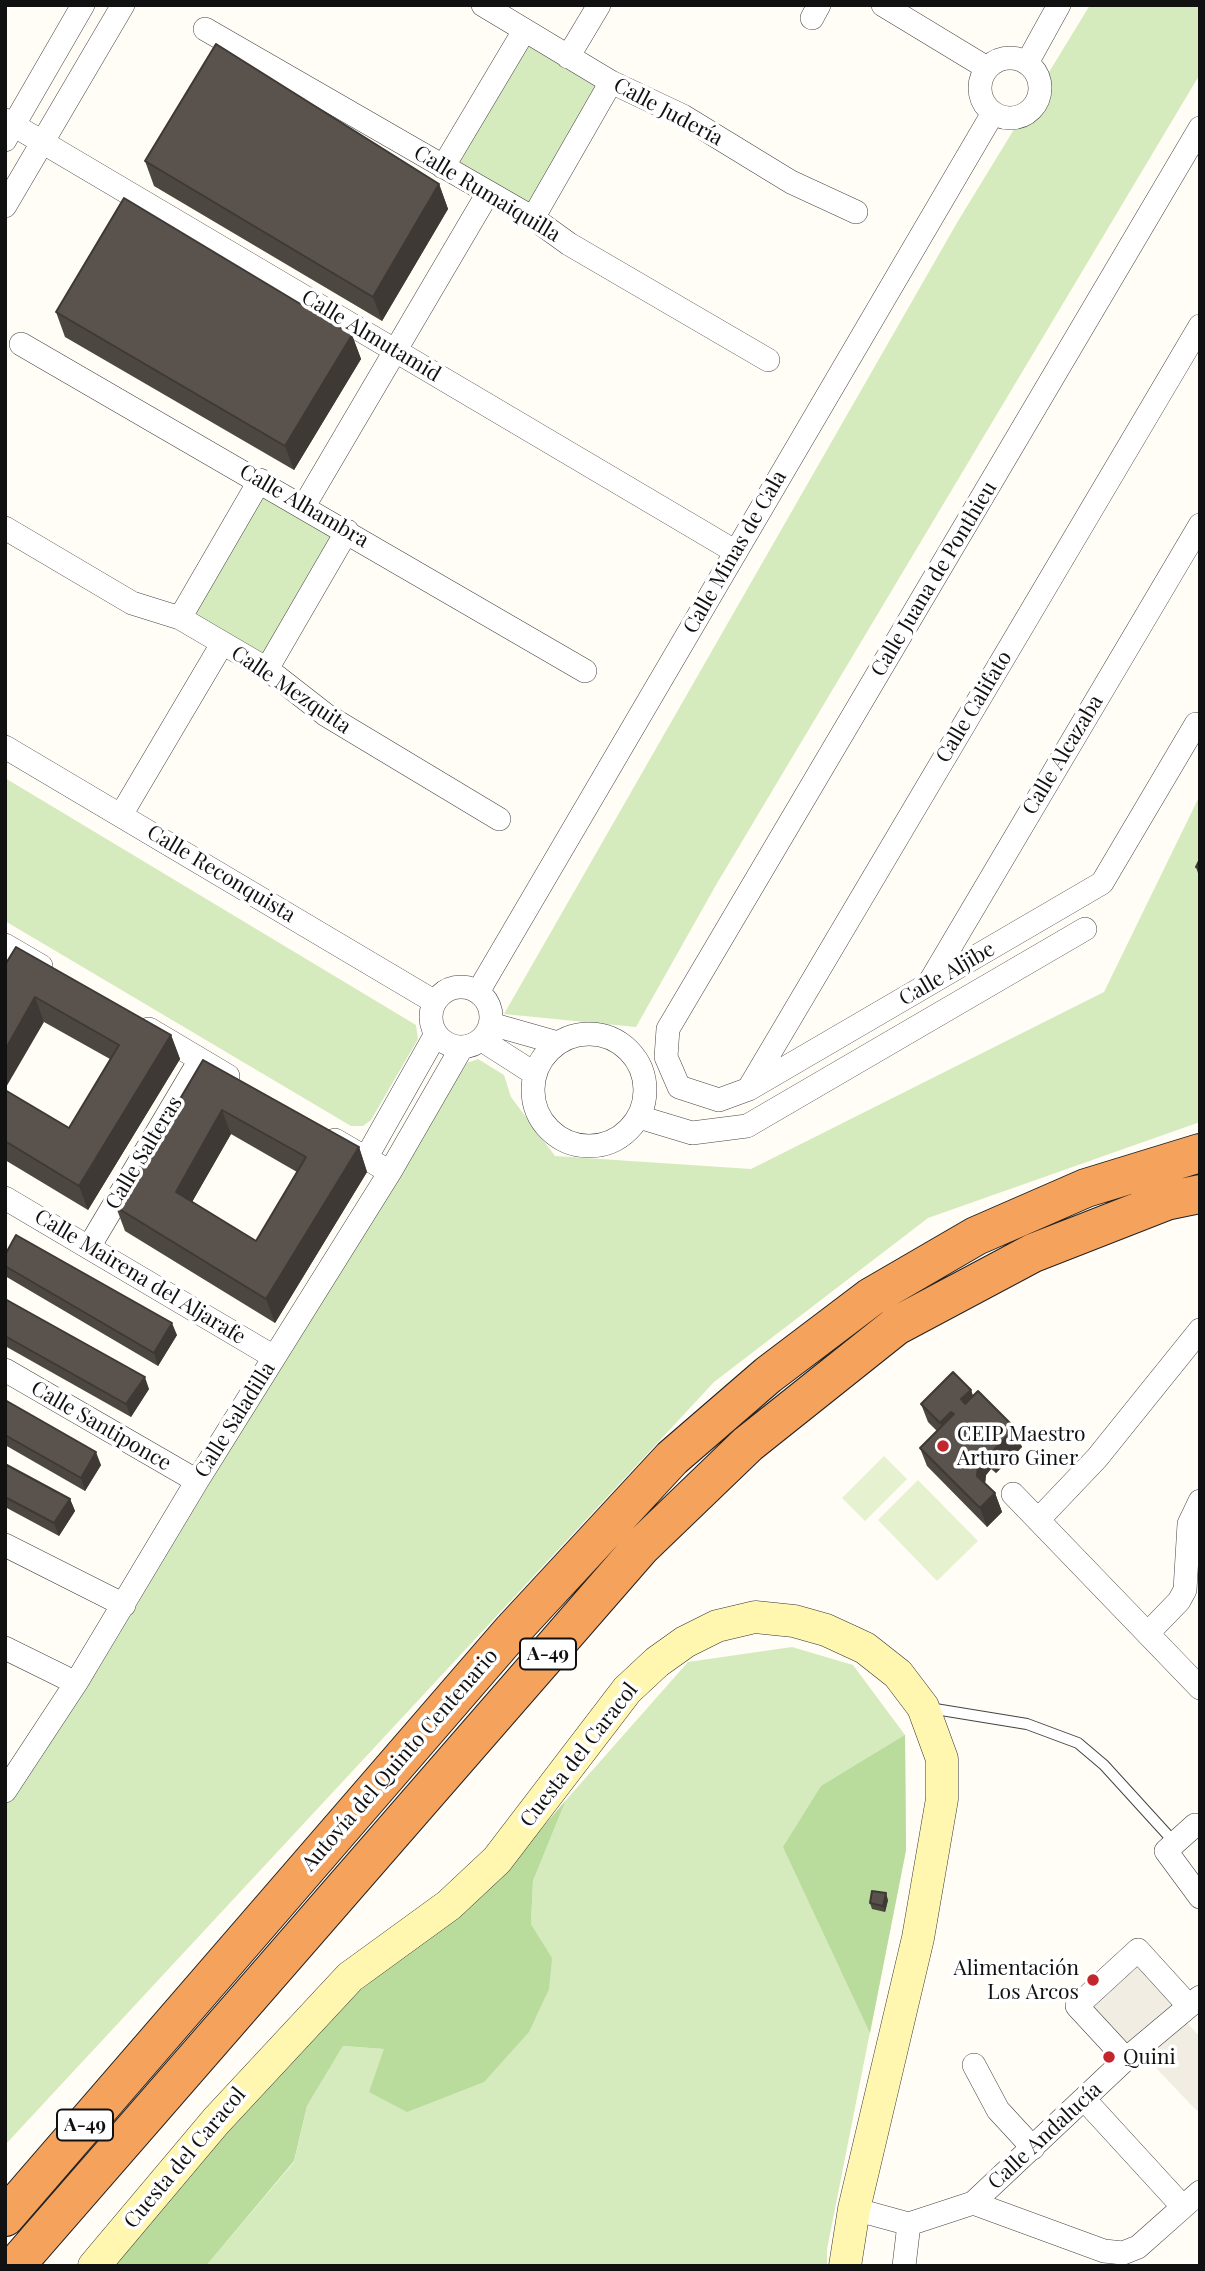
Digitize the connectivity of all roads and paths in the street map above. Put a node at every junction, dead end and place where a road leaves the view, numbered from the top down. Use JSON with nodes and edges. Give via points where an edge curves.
{"nodes":[{"id":1,"x":83,"y":5,"type":"edge"},
{"id":2,"x":123,"y":5,"type":"edge"},
{"id":3,"x":483,"y":5,"type":"edge"},
{"id":4,"x":599,"y":5,"type":"edge"},
{"id":5,"x":883,"y":5,"type":"edge"},
{"id":6,"x":1059,"y":5,"type":"edge"},
{"id":7,"x":205,"y":29,"type":"dead end"},
{"id":8,"x":524,"y":31,"type":"junction"},
{"id":9,"x":568,"y":57,"type":"junction"},
{"id":10,"x":1027,"y":63,"type":"junction"},
{"id":11,"x":987,"y":68,"type":"junction"},
{"id":12,"x":611,"y":82,"type":"junction"},
{"id":13,"x":993,"y":113,"type":"junction"},
{"id":14,"x":1200,"y":128,"type":"edge"},
{"id":15,"x":8,"y":129,"type":"edge"},
{"id":16,"x":42,"y":143,"type":"junction"},
{"id":17,"x":443,"y":167,"type":"junction"},
{"id":18,"x":488,"y":192,"type":"junction"},
{"id":19,"x":5,"y":206,"type":"edge"},
{"id":20,"x":856,"y":212,"type":"dead end"},
{"id":21,"x":533,"y":218,"type":"junction"},
{"id":22,"x":1200,"y":326,"type":"edge"},
{"id":23,"x":21,"y":344,"type":"dead end"},
{"id":24,"x":395,"y":350,"type":"junction"},
{"id":25,"x":768,"y":360,"type":"dead end"},
{"id":26,"x":260,"y":480,"type":"junction"},
{"id":27,"x":304,"y":506,"type":"junction"},
{"id":28,"x":1200,"y":525,"type":"edge"},
{"id":29,"x":5,"y":528,"type":"edge"},
{"id":30,"x":347,"y":531,"type":"junction"},
{"id":31,"x":736,"y":552,"type":"junction"},
{"id":32,"x":180,"y":618,"type":"junction"},
{"id":33,"x":222,"y":644,"type":"junction"},
{"id":34,"x":267,"y":669,"type":"junction"},
{"id":35,"x":585,"y":671,"type":"dead end"},
{"id":36,"x":1195,"y":724,"type":"dead end"},
{"id":37,"x":5,"y":747,"type":"edge"},
{"id":38,"x":121,"y":815,"type":"junction"},
{"id":39,"x":499,"y":819,"type":"dead end"},
{"id":40,"x":1085,"y":929,"type":"dead end"},
{"id":41,"x":7,"y":950,"type":"edge"},
{"id":42,"x":58,"y":976,"type":"edge"},
{"id":43,"x":928,"y":986,"type":"junction"},
{"id":44,"x":478,"y":992,"type":"junction"},
{"id":45,"x":436,"y":1002,"type":"junction"},
{"id":46,"x":129,"y":1018,"type":"edge"},
{"id":47,"x":668,"y":1029,"type":"joint"},
{"id":48,"x":436,"y":1034,"type":"junction"},
{"id":49,"x":478,"y":1037,"type":"junction"},
{"id":50,"x":558,"y":1043,"type":"junction"},
{"id":51,"x":200,"y":1060,"type":"junction"},
{"id":52,"x":535,"y":1074,"type":"junction"},
{"id":53,"x":247,"y":1088,"type":"edge"},
{"id":54,"x":749,"y":1089,"type":"junction"},
{"id":55,"x":639,"y":1117,"type":"junction"},
{"id":56,"x":319,"y":1130,"type":"edge"},
{"id":57,"x":1200,"y":1153,"type":"edge"},
{"id":58,"x":366,"y":1158,"type":"junction"},
{"id":59,"x":390,"y":1172,"type":"junction"},
{"id":60,"x":1200,"y":1194,"type":"edge"},
{"id":61,"x":5,"y":1198,"type":"edge"},
{"id":62,"x":89,"y":1247,"type":"junction"},
{"id":63,"x":1200,"y":1330,"type":"edge"},
{"id":64,"x":274,"y":1357,"type":"junction"},
{"id":65,"x":5,"y":1370,"type":"edge"},
{"id":66,"x":197,"y":1481,"type":"junction"},
{"id":67,"x":1013,"y":1494,"type":"dead end"},
{"id":68,"x":1200,"y":1501,"type":"edge"},
{"id":69,"x":1038,"y":1520,"type":"junction"},
{"id":70,"x":5,"y":1545,"type":"edge"},
{"id":71,"x":124,"y":1605,"type":"junction"},
{"id":72,"x":1148,"y":1633,"type":"junction"},
{"id":73,"x":5,"y":1648,"type":"edge"},
{"id":74,"x":76,"y":1683,"type":"junction"},
{"id":75,"x":1200,"y":1688,"type":"edge"},
{"id":76,"x":923,"y":1707,"type":"junction"},
{"id":77,"x":12,"y":1767,"type":"edge"},
{"id":78,"x":5,"y":1791,"type":"edge"},
{"id":79,"x":1195,"y":1825,"type":"dead end"},
{"id":80,"x":1170,"y":1847,"type":"junction"},
{"id":81,"x":1200,"y":1897,"type":"edge"},
{"id":82,"x":1194,"y":2001,"type":"edge"},
{"id":83,"x":1126,"y":2059,"type":"junction"},
{"id":84,"x":974,"y":2065,"type":"dead end"},
{"id":85,"x":1084,"y":2099,"type":"junction"},
{"id":86,"x":1033,"y":2147,"type":"junction"},
{"id":87,"x":1192,"y":2199,"type":"edge"},
{"id":88,"x":973,"y":2203,"type":"junction"},
{"id":89,"x":854,"y":2209,"type":"junction"},
{"id":90,"x":5,"y":2217,"type":"edge"},
{"id":91,"x":909,"y":2224,"type":"junction"},
{"id":92,"x":15,"y":2266,"type":"edge"},
{"id":93,"x":94,"y":2266,"type":"edge"},
{"id":94,"x":845,"y":2266,"type":"edge"},
{"id":95,"x":904,"y":2266,"type":"edge"}],
"edges":[{"from":1,"to":15,"type":"street"},
{"from":2,"to":16,"type":"street"},
{"from":3,"to":8,"type":"street","name":"Calle Judería"},
{"from":4,"to":9,"type":"street"},
{"from":5,"to":11,"type":"street"},
{"from":6,"to":10,"type":"street"},
{"from":7,"to":17,"type":"street","name":"Calle Rumaiquilla"},
{"from":8,"to":9,"type":"street","name":"Calle Judería"},
{"from":8,"to":17,"type":"street"},
{"from":9,"to":12,"type":"street","name":"Calle Judería"},
{"from":10,"to":11,"type":"street","via":[[1002,59]]},
{"from":10,"to":13,"type":"street","via":[[1038,78],[1035,105],[1010,118]]},
{"from":11,"to":13,"type":"street","via":[[980,91]]},
{"from":12,"to":20,"type":"street","name":"Calle Judería","via":[[683,116],[791,182]]},
{"from":12,"to":21,"type":"street"},
{"from":13,"to":31,"type":"street","name":"Calle Minas de Cala"},
{"from":14,"to":47,"type":"street","name":"Calle Juana de Ponthieu"},
{"from":15,"to":16,"type":"street","name":"Calle Almutamid"},
{"from":16,"to":19,"type":"street"},
{"from":16,"to":24,"type":"street","name":"Calle Almutamid"},
{"from":17,"to":18,"type":"street","name":"Calle Rumaiquilla"},
{"from":18,"to":21,"type":"street","name":"Calle Rumaiquilla"},
{"from":18,"to":24,"type":"street"},
{"from":21,"to":25,"type":"street","name":"Calle Rumaiquilla","via":[[569,244]]},
{"from":22,"to":54,"type":"street","name":"Calle Califato"},
{"from":23,"to":26,"type":"street","name":"Calle Alhambra"},
{"from":24,"to":27,"type":"street"},
{"from":24,"to":31,"type":"street","name":"Calle Almutamid"},
{"from":26,"to":27,"type":"street","name":"Calle Alhambra"},
{"from":26,"to":32,"type":"street"},
{"from":27,"to":30,"type":"street","name":"Calle Alhambra"},
{"from":28,"to":43,"type":"street","name":"Calle Alcazaba"},
{"from":29,"to":32,"type":"street","name":"Calle Mezquita","via":[[132,603]]},
{"from":30,"to":34,"type":"street"},
{"from":30,"to":35,"type":"street","name":"Calle Alhambra"},
{"from":31,"to":44,"type":"street","name":"Calle Minas de Cala"},
{"from":32,"to":33,"type":"street","name":"Calle Mezquita"},
{"from":33,"to":34,"type":"street","name":"Calle Mezquita"},
{"from":33,"to":38,"type":"street"},
{"from":34,"to":39,"type":"street","name":"Calle Mezquita","via":[[326,715]]},
{"from":36,"to":43,"type":"street","name":"Calle Aljibe","via":[[1102,883]]},
{"from":37,"to":38,"type":"street","name":"Calle Reconquista"},
{"from":38,"to":45,"type":"street","name":"Calle Reconquista"},
{"from":40,"to":55,"type":"street","via":[[747,1126],[692,1133]]},
{"from":41,"to":42,"type":"street"},
{"from":43,"to":54,"type":"street","name":"Calle Aljibe"},
{"from":44,"to":45,"type":"street","via":[[450,989]]},
{"from":44,"to":49,"type":"street","via":[[489,1006]]},
{"from":45,"to":48,"type":"street","via":[[432,1018]]},
{"from":46,"to":51,"type":"street"},
{"from":47,"to":54,"type":"street","name":"Calle Aljibe","via":[[666,1057],[680,1087],[719,1100]]},
{"from":48,"to":49,"type":"street","via":[[443,1041]]},
{"from":48,"to":58,"type":"street"},
{"from":49,"to":50,"type":"street"},
{"from":49,"to":52,"type":"street"},
{"from":49,"to":59,"type":"street","name":"Calle Saladilla"},
{"from":50,"to":52,"type":"street"},
{"from":50,"to":55,"type":"street","via":[[575,1035],[593,1034],[627,1048],[645,1080]]},
{"from":51,"to":53,"type":"street"},
{"from":51,"to":62,"type":"street","name":"Calle Salteras"},
{"from":52,"to":55,"type":"street","via":[[536,1110],[559,1138],[576,1145],[612,1142]]},
{"from":56,"to":58,"type":"street"},
{"from":57,"to":90,"type":"highway","name":"Autovía del Quinto Centenario","number":"A-49","via":[[1086,1188],[988,1231],[871,1297],[768,1375],[672,1458],[511,1632]]},
{"from":58,"to":59,"type":"street"},
{"from":59,"to":64,"type":"street","name":"Calle Saladilla"},
{"from":60,"to":92,"type":"highway","name":"Autovía del Quinto Centenario","number":"A-49","via":[[1166,1201],[1033,1253],[896,1325],[748,1444],[642,1547]]},
{"from":61,"to":62,"type":"street","name":"Calle Mairena del Aljarafe"},
{"from":62,"to":64,"type":"street","name":"Calle Mairena del Aljarafe"},
{"from":63,"to":69,"type":"street","via":[[1097,1458]]},
{"from":64,"to":66,"type":"street","name":"Calle Saladilla"},
{"from":65,"to":66,"type":"street","name":"Calle Santiponce"},
{"from":66,"to":71,"type":"street","name":"Calle Saladilla"},
{"from":67,"to":69,"type":"street"},
{"from":68,"to":72,"type":"street","via":[[1189,1524],[1185,1590]]},
{"from":69,"to":72,"type":"street"},
{"from":70,"to":71,"type":"street"},
{"from":71,"to":74,"type":"street","name":"Calle Saladilla"},
{"from":72,"to":75,"type":"street"},
{"from":73,"to":74,"type":"street"},
{"from":74,"to":77,"type":"street","name":"Calle Saladilla"},
{"from":76,"to":80,"type":"lane","via":[[991,1715],[1077,1743],[1104,1765]]},
{"from":76,"to":89,"type":"main road","name":"Cuesta del Caracol","via":[[942,1759],[942,1799],[918,1938]]},
{"from":76,"to":93,"type":"main road","name":"Cuesta del Caracol","via":[[898,1674],[865,1648],[794,1621],[755,1617],[717,1626],[685,1642],[657,1662],[610,1710],[497,1860],[449,1905],[350,1977],[291,2037]]},
{"from":77,"to":78,"type":"street","name":"Calle Saladilla"},
{"from":79,"to":80,"type":"street"},
{"from":80,"to":81,"type":"street"},
{"from":82,"to":83,"type":"street","name":"Calle Andalucía"},
{"from":82,"to":83,"type":"street","via":[[1138,1950],[1077,2006]]},
{"from":83,"to":85,"type":"street","name":"Calle Andalucía"},
{"from":84,"to":86,"type":"street","via":[[998,2110]]},
{"from":85,"to":86,"type":"street","name":"Calle Andalucía"},
{"from":85,"to":87,"type":"street"},
{"from":86,"to":88,"type":"street","name":"Calle Andalucía"},
{"from":87,"to":88,"type":"street","via":[[1138,2247],[1113,2254]]},
{"from":88,"to":91,"type":"street","name":"Calle Andalucía"},
{"from":89,"to":91,"type":"street"},
{"from":89,"to":94,"type":"main road","name":"Cuesta del Caracol"},
{"from":91,"to":95,"type":"street"}]}
